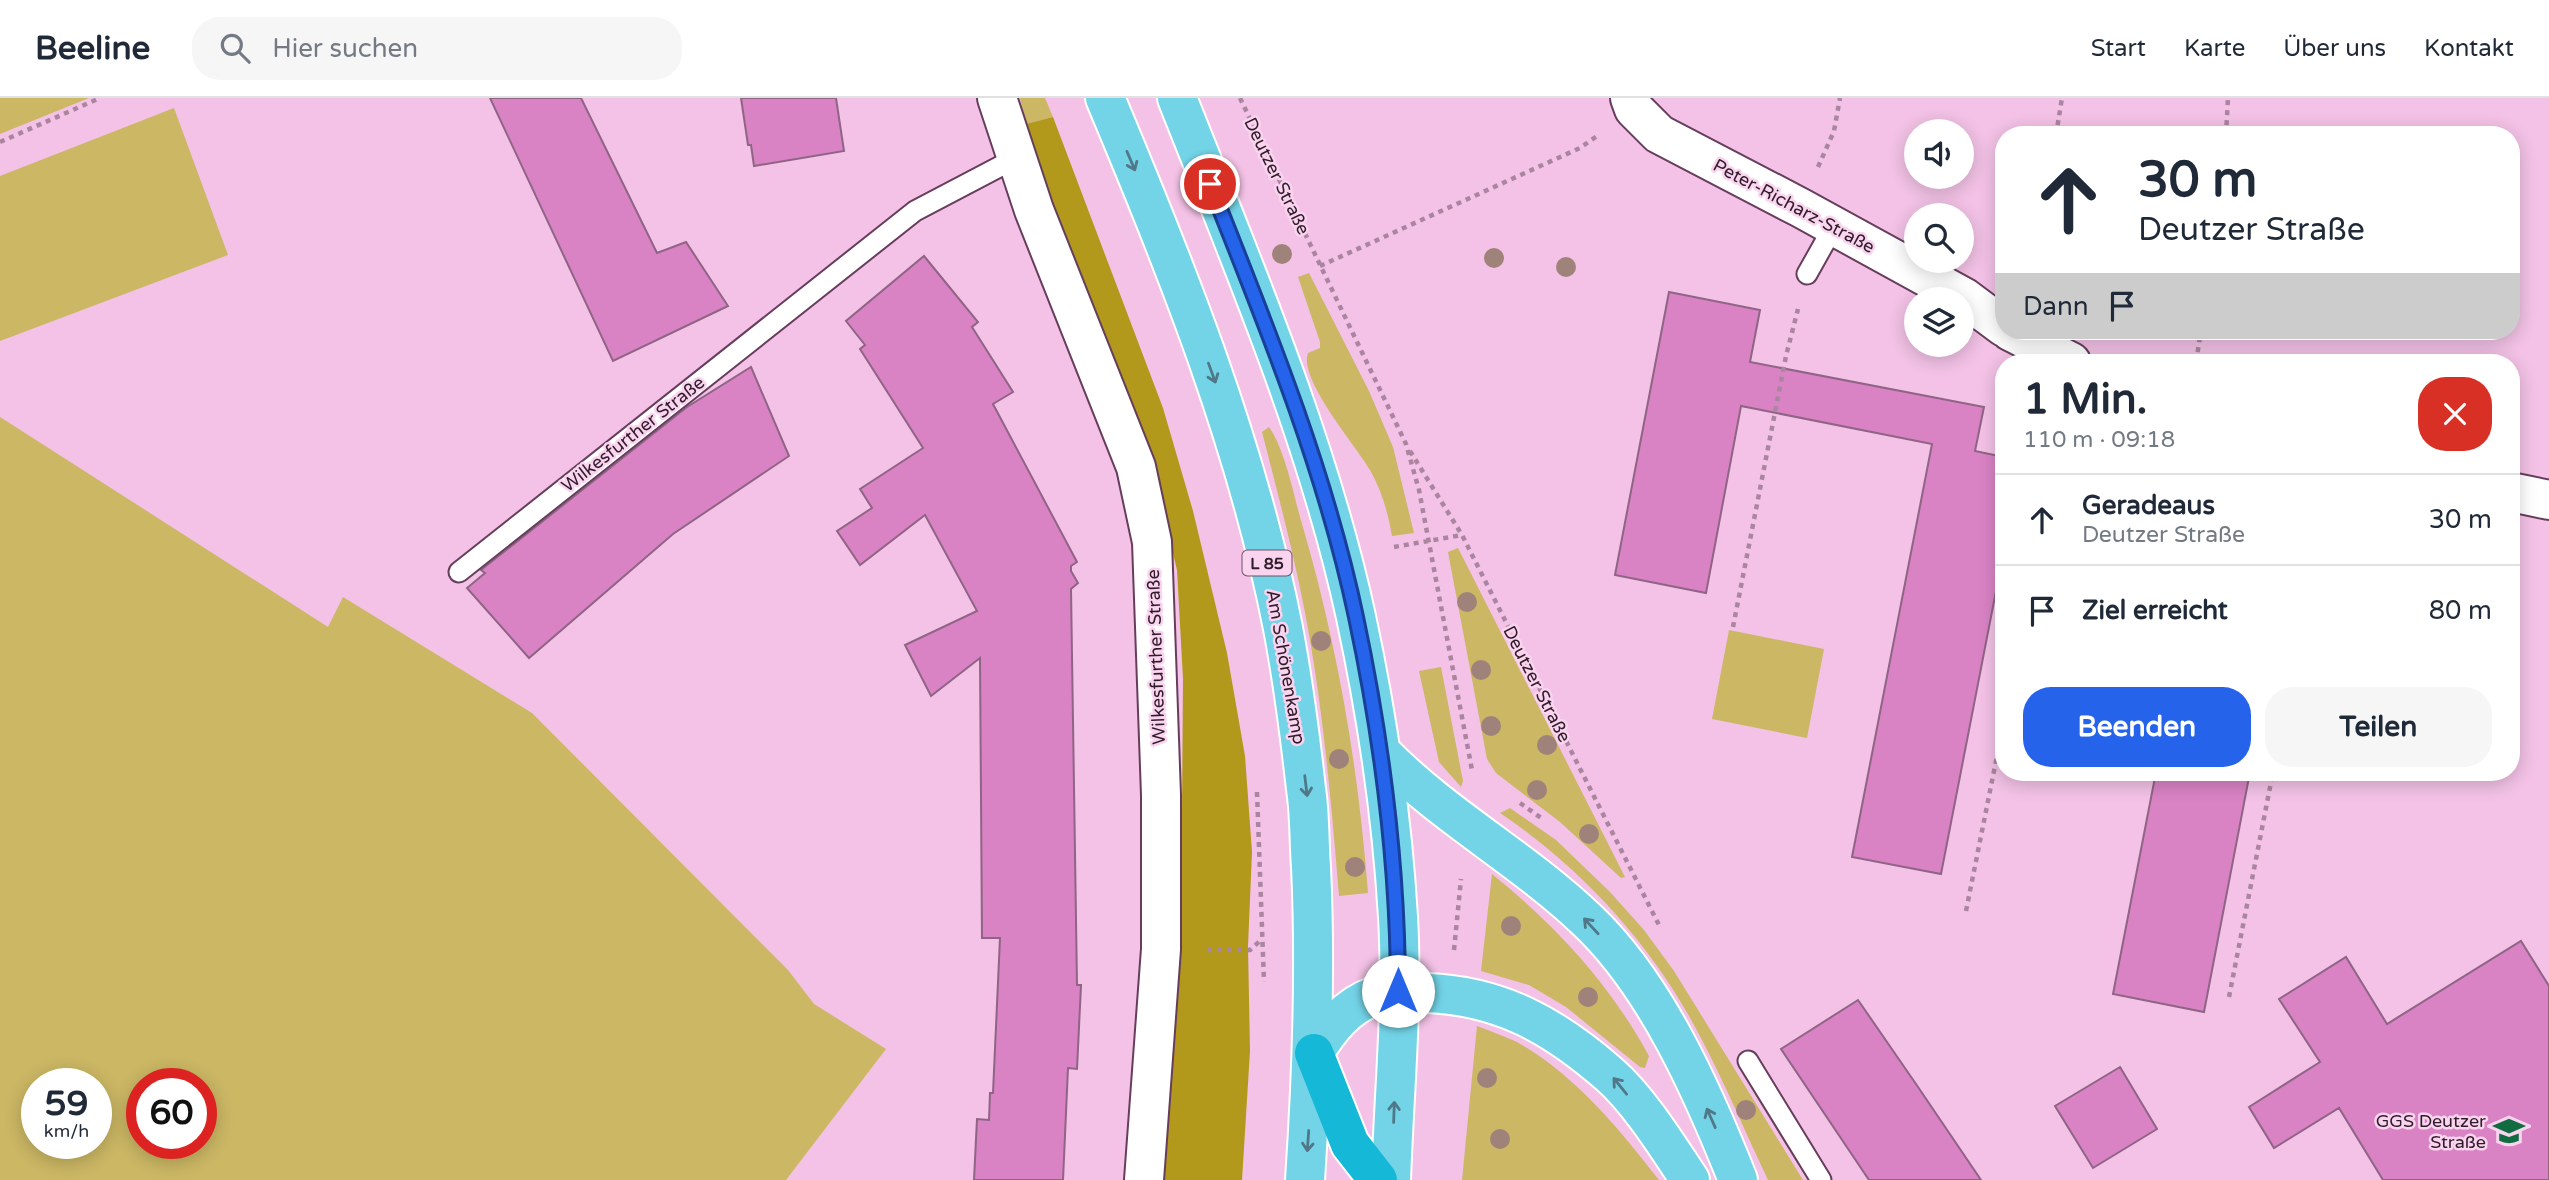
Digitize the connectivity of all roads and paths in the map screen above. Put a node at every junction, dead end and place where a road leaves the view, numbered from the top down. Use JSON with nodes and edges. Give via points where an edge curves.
{"nodes":[{"id":1,"x":100,"y":98,"type":"edge"},
{"id":2,"x":997,"y":98,"type":"edge"},
{"id":3,"x":1105,"y":98,"type":"edge"},
{"id":4,"x":1177,"y":98,"type":"edge"},
{"id":5,"x":1240,"y":98,"type":"edge"},
{"id":6,"x":1840,"y":98,"type":"edge"},
{"id":7,"x":2062,"y":98,"type":"edge"},
{"id":8,"x":2228,"y":98,"type":"edge"},
{"id":9,"x":1632,"y":103,"type":"edge"},
{"id":10,"x":2057,"y":126,"type":"edge"},
{"id":11,"x":2226,"y":126,"type":"edge"},
{"id":12,"x":0,"y":142,"type":"edge"},
{"id":13,"x":1016,"y":158,"type":"junction"},
{"id":14,"x":1801,"y":208,"type":"junction"},
{"id":15,"x":1834,"y":226,"type":"junction"},
{"id":16,"x":1320,"y":266,"type":"junction"},
{"id":17,"x":1807,"y":274,"type":"joint"},
{"id":18,"x":1995,"y":320,"type":"edge"},
{"id":19,"x":2027,"y":340,"type":"edge"},
{"id":20,"x":2055,"y":354,"type":"edge"},
{"id":21,"x":1406,"y":444,"type":"junction"},
{"id":22,"x":2520,"y":494,"type":"edge"},
{"id":23,"x":2549,"y":500,"type":"edge"},
{"id":24,"x":1462,"y":535,"type":"junction"},
{"id":25,"x":1429,"y":541,"type":"junction"},
{"id":26,"x":1394,"y":547,"type":"dead end"},
{"id":27,"x":458,"y":572,"type":"dead end"},
{"id":28,"x":1733,"y":627,"type":"dead end"},
{"id":29,"x":1381,"y":752,"type":"junction"},
{"id":30,"x":1995,"y":766,"type":"edge"},
{"id":31,"x":1474,"y":775,"type":"dead end"},
{"id":32,"x":2271,"y":781,"type":"edge"},
{"id":33,"x":1463,"y":867,"type":"dead end"},
{"id":34,"x":1966,"y":911,"type":"dead end"},
{"id":35,"x":1660,"y":928,"type":"dead end"},
{"id":36,"x":1262,"y":940,"type":"dead end"},
{"id":37,"x":1202,"y":950,"type":"dead end"},
{"id":38,"x":1453,"y":955,"type":"dead end"},
{"id":39,"x":1398,"y":991,"type":"junction"},
{"id":40,"x":2230,"y":997,"type":"dead end"},
{"id":41,"x":1314,"y":1053,"type":"junction"},
{"id":42,"x":1748,"y":1061,"type":"dead end"},
{"id":43,"x":1144,"y":1180,"type":"edge"},
{"id":44,"x":1305,"y":1180,"type":"edge"},
{"id":45,"x":1378,"y":1180,"type":"edge"},
{"id":46,"x":1391,"y":1180,"type":"edge"},
{"id":47,"x":1690,"y":1180,"type":"edge"},
{"id":48,"x":1738,"y":1180,"type":"edge"},
{"id":49,"x":1821,"y":1180,"type":"edge"}],
"edges":[{"from":1,"to":12,"type":"path"},
{"from":2,"to":13,"type":"street","name":"Wilkesfurther Straße"},
{"from":3,"to":41,"type":"main road","name":"Am Schönenkamp","number":"L 85","one_way":true,"via":[[1164,239],[1219,393],[1283,628],[1307,791],[1315,931]]},
{"from":4,"to":29,"type":"main road","via":[[1251,286],[1324,498],[1356,615]]},
{"from":5,"to":16,"type":"path","name":"Deutzer Straße"},
{"from":6,"to":14,"type":"path","via":[[1834,131]]},
{"from":7,"to":10,"type":"path"},
{"from":8,"to":11,"type":"path"},
{"from":9,"to":14,"type":"street","name":"Peter-Richarz-Straße","via":[[1659,134]]},
{"from":9,"to":16,"type":"path","via":[[1580,148]]},
{"from":13,"to":27,"type":"lane","name":"Wilkesfurther Straße","via":[[915,211]]},
{"from":13,"to":43,"type":"street","name":"Wilkesfurther Straße","via":[[1136,467],[1152,542],[1161,949]]},
{"from":14,"to":15,"type":"street","name":"Peter-Richarz-Straße"},
{"from":15,"to":17,"type":"lane"},
{"from":15,"to":18,"type":"street","name":"Peter-Richarz-Straße","via":[[1965,298]]},
{"from":16,"to":21,"type":"path","name":"Deutzer Straße"},
{"from":17,"to":28,"type":"path","via":[[1786,356]]},
{"from":19,"to":20,"type":"street"},
{"from":21,"to":24,"type":"path","name":"Deutzer Straße"},
{"from":21,"to":25,"type":"path","name":"Deutzer Straße"},
{"from":22,"to":23,"type":"street"},
{"from":24,"to":25,"type":"path"},
{"from":24,"to":35,"type":"path","name":"Deutzer Straße"},
{"from":25,"to":26,"type":"path"},
{"from":25,"to":31,"type":"path","name":"Deutzer Straße"},
{"from":29,"to":39,"type":"main road","via":[[1398,919]]},
{"from":48,"to":29,"type":"main road","one_way":true,"via":[[1684,1059],[1654,1005],[1597,931],[1517,860],[1412,784]]},
{"from":30,"to":34,"type":"path"},
{"from":32,"to":40,"type":"path"},
{"from":33,"to":38,"type":"path"},
{"from":36,"to":37,"type":"path","via":[[1250,950]]},
{"from":39,"to":41,"type":"main road","via":[[1374,996],[1348,1011],[1329,1028]]},
{"from":46,"to":39,"type":"main road","one_way":true},
{"from":47,"to":39,"type":"main road","one_way":true,"via":[[1658,1132],[1611,1076],[1533,1018],[1498,1004],[1451,994]]},
{"from":41,"to":44,"type":"main road","name":"Am Schönenkamp","number":"L 85","one_way":true},
{"from":41,"to":45,"type":"highway","via":[[1350,1144]]},
{"from":42,"to":49,"type":"lane"}]}
